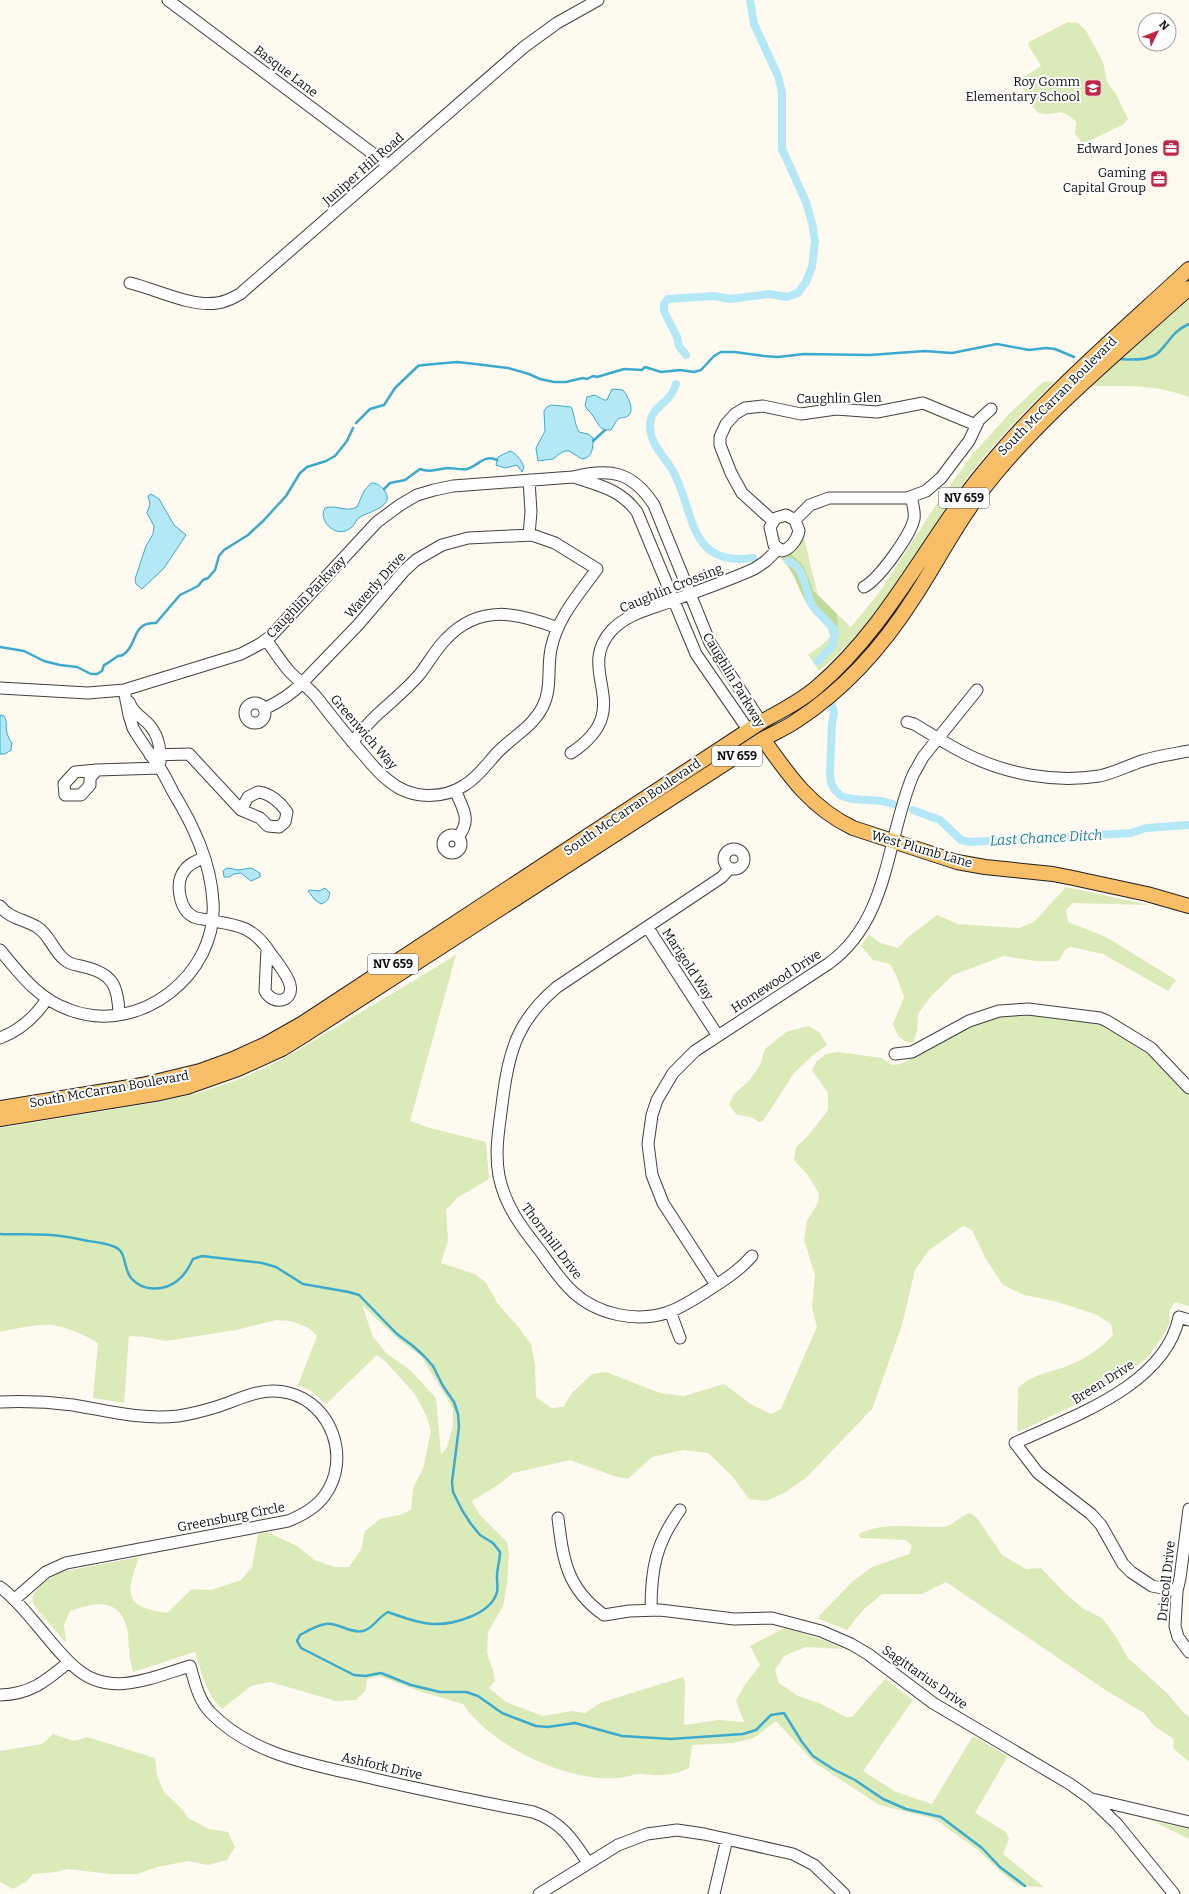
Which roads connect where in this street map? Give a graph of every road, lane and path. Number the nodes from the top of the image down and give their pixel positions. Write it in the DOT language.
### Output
graph roads {
  1 [pos="168,0"];
  2 [pos="598,0"];
  3 [pos="388,165"];
  4 [pos="1189,269"];
  5 [pos="130,283"];
  6 [pos="1189,288"];
  7 [pos="991,409"];
  8 [pos="976,425"];
  9 [pos="573,477"];
  10 [pos="529,480"];
  11 [pos="911,497"];
  12 [pos="795,520"];
  13 [pos="773,521"];
  14 [pos="529,535"];
  15 [pos="778,549"];
  16 [pos="597,569"];
  17 [pos="864,587"];
  18 [pos="689,594"];
  19 [pos="673,600"];
  20 [pos="558,628"];
  21 [pos="266,640"];
  22 [pos="302,683"];
  23 [pos="0,688"];
  24 [pos="124,690"];
  25 [pos="977,690"];
  26 [pos="264,709"];
  27 [pos="761,722"];
  28 [pos="907,722"];
  29 [pos="153,729"];
  30 [pos="749,731"];
  31 [pos="938,738"];
  32 [pos="140,739"];
  33 [pos="763,739"];
  34 [pos="352,742"];
  35 [pos="1189,751"];
  36 [pos="571,753"];
  37 [pos="155,755"];
  38 [pos="160,768"];
  39 [pos="97,770"];
  40 [pos="456,790"];
  41 [pos="241,810"];
  42 [pos="458,837"];
  43 [pos="894,842"];
  44 [pos="204,857"];
  45 [pos="729,869"];
  46 [pos="0,906"];
  47 [pos="1189,906"];
  48 [pos="211,921"];
  49 [pos="648,928"];
  50 [pos="267,948"];
  51 [pos="0,950"];
  52 [pos="47,999"];
  53 [pos="119,1014"];
  54 [pos="718,1036"];
  55 [pos="0,1038"];
  56 [pos="896,1054"];
  57 [pos="1189,1088"];
  58 [pos="0,1108"];
  59 [pos="0,1119"];
  60 [pos="752,1256"];
  61 [pos="716,1285"];
  62 [pos="670,1312"];
  63 [pos="1184,1318"];
  64 [pos="680,1338"];
  65 [pos="0,1402"];
  66 [pos="1189,1509"];
  67 [pos="680,1510"];
  68 [pos="558,1518"];
  69 [pos="1185,1579"];
  70 [pos="0,1587"];
  71 [pos="1177,1591"];
  72 [pos="15,1599"];
  73 [pos="651,1609"];
  74 [pos="1189,1652"];
  75 [pos="69,1662"];
  76 [pos="0,1695"];
  77 [pos="1091,1799"];
  78 [pos="1189,1822"];
  79 [pos="727,1839"];
  80 [pos="588,1863"];
  81 [pos="539,1894"];
  82 [pos="714,1894"];
  83 [pos="844,1894"];
  84 [pos="1174,1894"];
  1 -- 3 [label="street, Basque Lane"];
  2 -- 3 [label="street, Juniper Hill Road"];
  3 -- 5 [label="street, Juniper Hill Road"];
  4 -- 27 [label="main road, South McCarran Boulevard / NV 659"];
  6 -- 33 [label="main road, South McCarran Boulevard / NV 659"];
  7 -- 8 [label="street"];
  8 -- 11 [label="street"];
  8 -- 13 [label="street, Caughlin Glen"];
  9 -- 10 [label="street, Caughlin Parkway"];
  9 -- 18 [label="street, Caughlin Parkway"];
  9 -- 19 [label="street, Caughlin Parkway"];
  10 -- 14 [label="street"];
  10 -- 21 [label="street, Caughlin Parkway"];
  11 -- 12 [label="street"];
  11 -- 17 [label="street"];
  12 -- 13 [label="street"];
  12 -- 15 [label="street"];
  13 -- 15 [label="street"];
  14 -- 16 [label="street, Waverly Drive"];
  14 -- 22 [label="street, Waverly Drive"];
  15 -- 18 [label="street, Caughlin Crossing"];
  16 -- 20 [label="street, Greenwich Way"];
  18 -- 19 [label="street, Caughlin Crossing"];
  18 -- 27 [label="street, Caughlin Parkway"];
  19 -- 30 [label="street, Caughlin Parkway"];
  19 -- 36 [label="street, Caughlin Crossing"];
  20 -- 34 [label="street"];
  20 -- 40 [label="street, Greenwich Way"];
  21 -- 22 [label="street, Greenwich Way"];
  21 -- 24 [label="street, Caughlin Parkway"];
  22 -- 26 [label="street, Waverly Drive"];
  22 -- 34 [label="street, Greenwich Way"];
  23 -- 24 [label="street, Caughlin Parkway"];
  24 -- 29 [label="street"];
  24 -- 32 [label="street"];
  25 -- 31 [label="street, Homewood Drive"];
  27 -- 30 [label="main road, South McCarran Boulevard / NV 659"];
  27 -- 33 [label="main road, Caughlin Parkway"];
  28 -- 31 [label="street"];
  29 -- 32 [label="street"];
  29 -- 37 [label="street"];
  30 -- 33 [label="main road, Caughlin Parkway"];
  30 -- 58 [label="main road, South McCarran Boulevard / NV 659"];
  31 -- 35 [label="street"];
  31 -- 43 [label="street, Homewood Drive"];
  32 -- 37 [label="street"];
  33 -- 43 [label="main road, West Plumb Lane"];
  33 -- 59 [label="main road, South McCarran Boulevard / NV 659"];
  34 -- 40 [label="street, Greenwich Way"];
  37 -- 38 [label="street"];
  37 -- 41 [label="street"];
  38 -- 39 [label="street"];
  38 -- 44 [label="street"];
  40 -- 42 [label="street"];
  43 -- 47 [label="main road, West Plumb Lane"];
  43 -- 54 [label="street, Homewood Drive"];
  44 -- 48 [label="street"];
  44 -- 48 [label="street"];
  45 -- 49 [label="street, Thornhill Drive"];
  46 -- 53 [label="street"];
  48 -- 50 [label="street"];
  48 -- 53 [label="street"];
  49 -- 54 [label="street, Marigold Way"];
  49 -- 62 [label="street, Thornhill Drive"];
  51 -- 52 [label="street"];
  52 -- 53 [label="street"];
  52 -- 55 [label="street"];
  54 -- 61 [label="street, Homewood Drive"];
  56 -- 57 [label="street"];
  60 -- 61 [label="street, Thornhill Drive"];
  61 -- 62 [label="street, Thornhill Drive"];
  62 -- 64 [label="street"];
  63 -- 71 [label="street, Breen Drive"];
  65 -- 72 [label="street, Greensburg Circle"];
  66 -- 69 [label="street, Driscoll Drive"];
  67 -- 73 [label="street"];
  68 -- 73 [label="street, Sagittarius Drive"];
  69 -- 71 [label="street, Driscoll Drive"];
  70 -- 72 [label="street"];
  71 -- 74 [label="street, Driscoll Drive"];
  72 -- 75 [label="street"];
  73 -- 77 [label="street, Sagittarius Drive"];
  75 -- 76 [label="street"];
  75 -- 80 [label="street, Ashfork Drive"];
  77 -- 78 [label="street"];
  77 -- 84 [label="street, Sagittarius Drive"];
  79 -- 80 [label="street"];
  79 -- 82 [label="street"];
  79 -- 83 [label="street"];
  80 -- 81 [label="street"];
}
